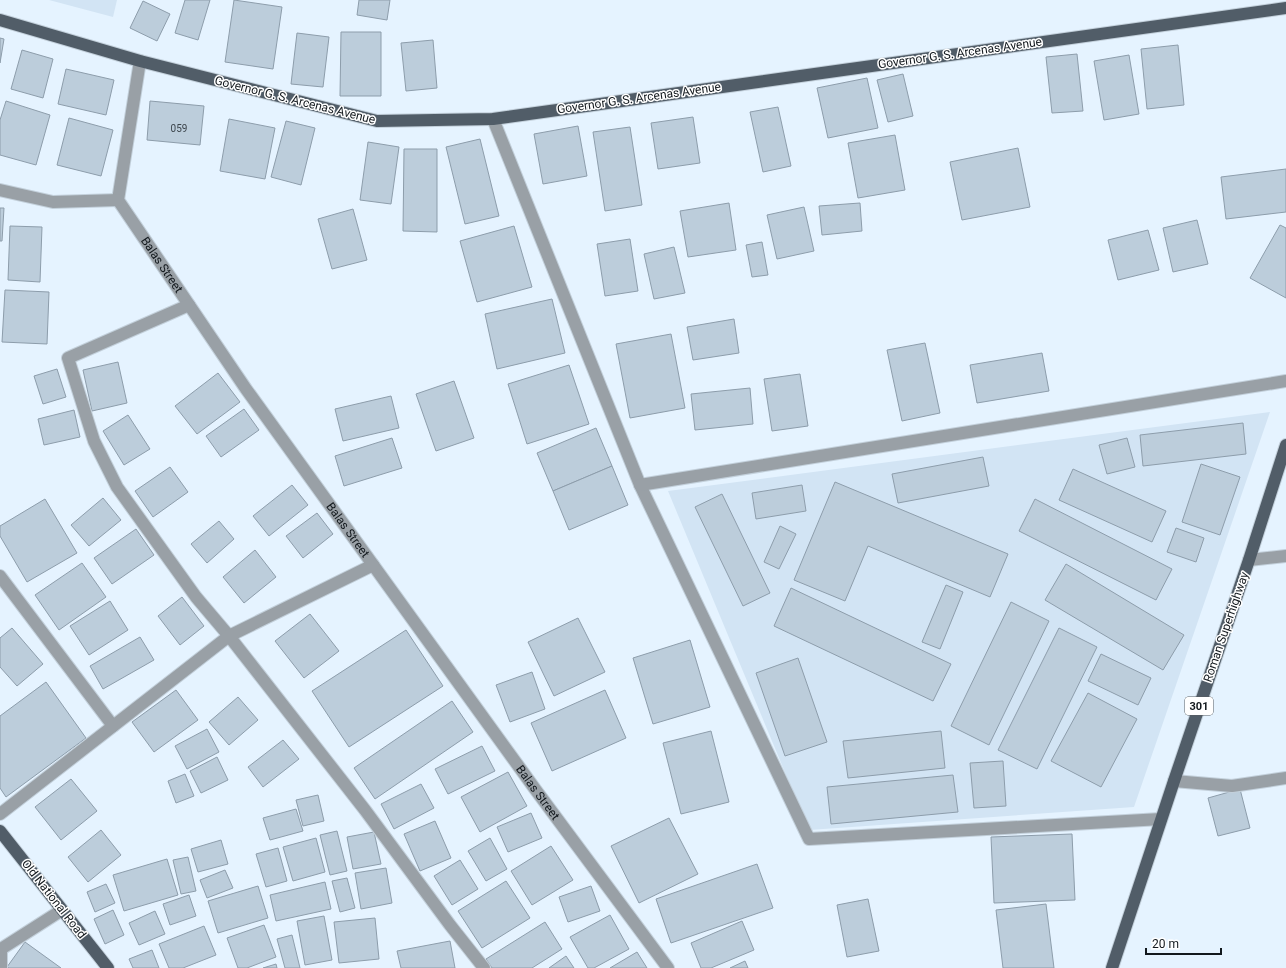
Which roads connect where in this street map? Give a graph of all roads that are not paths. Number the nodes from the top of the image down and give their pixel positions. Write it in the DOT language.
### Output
graph roads {
  1 [pos="1286,8"];
  2 [pos="0,20"];
  3 [pos="140,62"];
  4 [pos="493,119"];
  5 [pos="0,190"];
  6 [pos="118,200"];
  7 [pos="189,305"];
  8 [pos="1286,381"];
  9 [pos="1286,445"];
  10 [pos="640,485"];
  11 [pos="1286,556"];
  12 [pos="1249,560"];
  13 [pos="373,565"];
  14 [pos="0,576"];
  15 [pos="229,636"];
  16 [pos="113,726"];
  17 [pos="1286,778"];
  18 [pos="1174,781"];
  19 [pos="0,814"];
  20 [pos="1161,819"];
  21 [pos="0,831"];
  22 [pos="62,910"];
  23 [pos="0,968"];
  24 [pos="108,968"];
  25 [pos="484,968"];
  26 [pos="668,968"];
  27 [pos="1112,968"];
  1 -- 4 [label="main road, Governor G. S. Arcenas Avenue"];
  2 -- 3 [label="main road, Governor G. S. Arcenas Avenue"];
  3 -- 4 [label="main road, Governor G. S. Arcenas Avenue"];
  3 -- 6 [label="street"];
  4 -- 10 [label="street"];
  5 -- 6 [label="street"];
  6 -- 7 [label="street, Balas Street"];
  7 -- 13 [label="street, Balas Street"];
  7 -- 15 [label="street"];
  8 -- 10 [label="street"];
  9 -- 12 [label="main road, Roman Superhighway / 301"];
  10 -- 20 [label="street"];
  11 -- 12 [label="street"];
  12 -- 18 [label="main road, Roman Superhighway / 301"];
  13 -- 15 [label="street"];
  13 -- 26 [label="street, Balas Street"];
  14 -- 16 [label="street"];
  15 -- 16 [label="street"];
  15 -- 25 [label="street"];
  16 -- 19 [label="street"];
  17 -- 18 [label="street"];
  18 -- 20 [label="main road, Roman Superhighway / 301"];
  20 -- 27 [label="main road, Roman Superhighway / 301"];
  21 -- 22 [label="main road, Old National Road"];
  22 -- 23 [label="street"];
  22 -- 24 [label="main road, Old National Road"];
}
